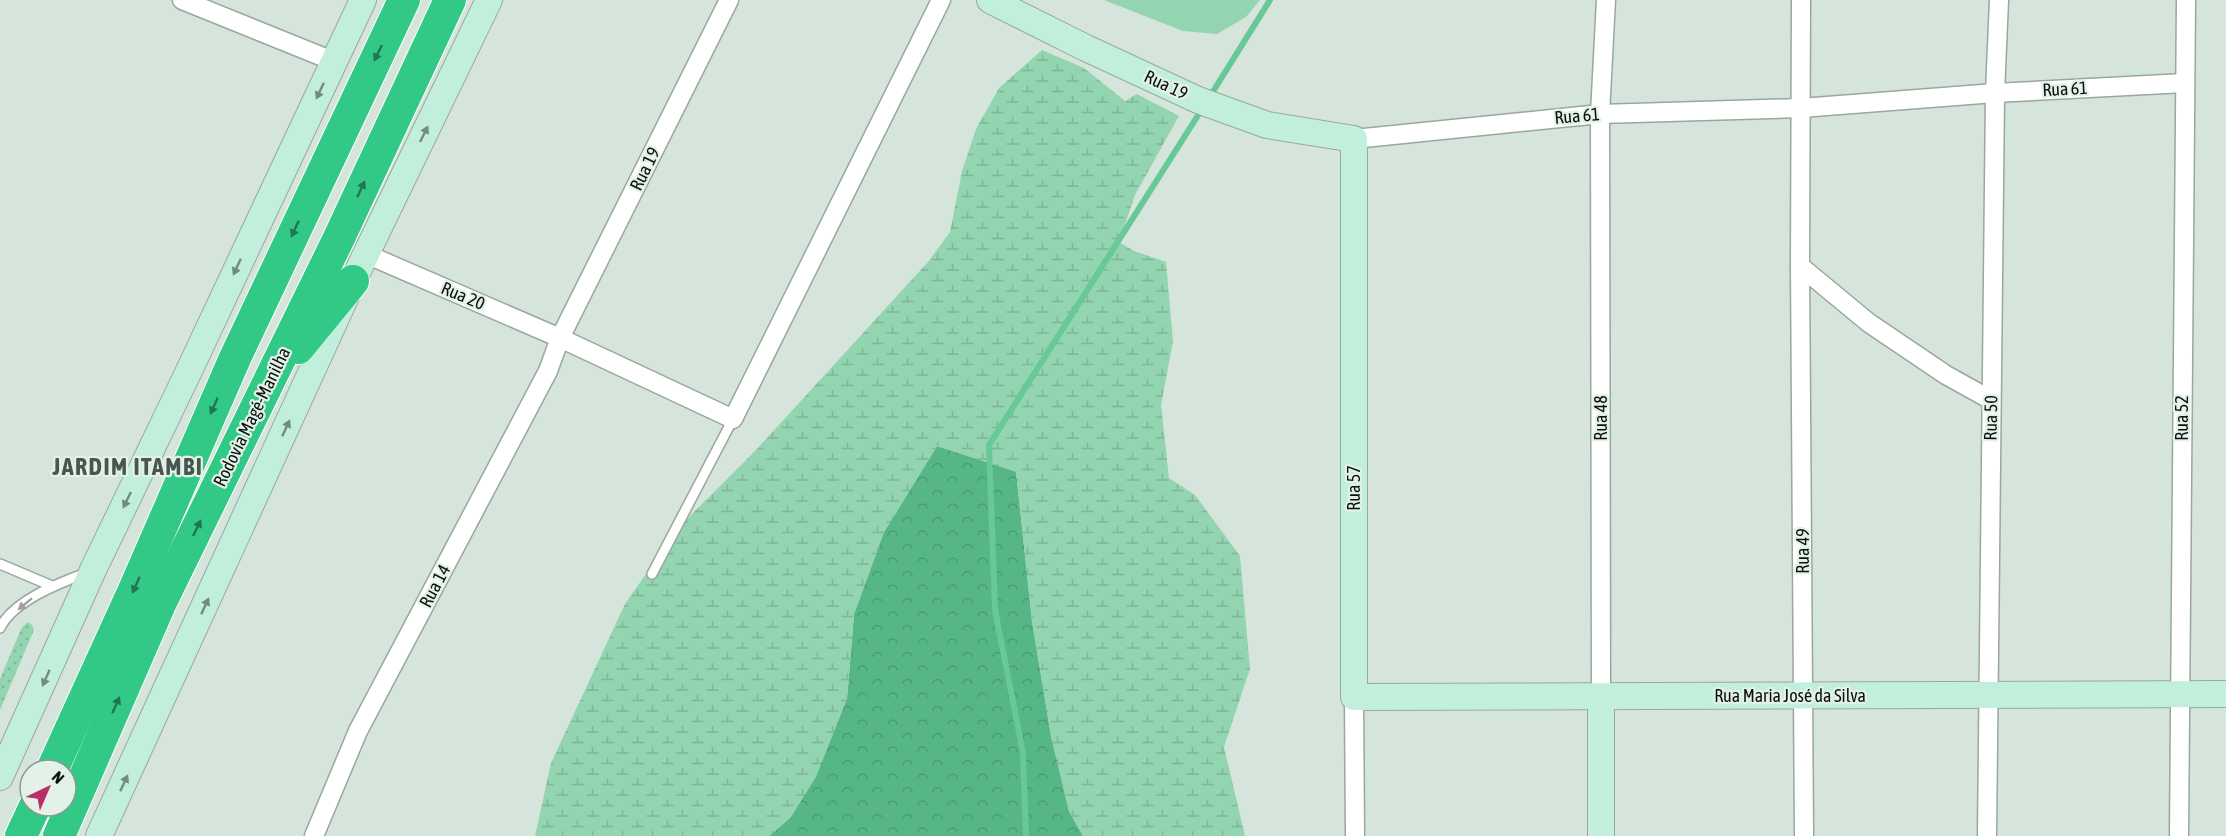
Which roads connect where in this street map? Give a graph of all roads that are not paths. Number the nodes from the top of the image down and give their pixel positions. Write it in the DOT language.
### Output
graph roads {
  1 [pos="182,0"];
  2 [pos="363,0"];
  3 [pos="404,0"];
  4 [pos="450,0"];
  5 [pos="489,0"];
  6 [pos="729,0"];
  7 [pos="941,0"];
  8 [pos="990,0"];
  9 [pos="1606,0"];
  10 [pos="1800,0"];
  11 [pos="1999,0"];
  12 [pos="2186,0"];
  13 [pos="333,62"];
  14 [pos="2185,83"];
  15 [pos="1995,93"];
  16 [pos="1801,108"];
  17 [pos="1600,114"];
  18 [pos="1354,139"];
  19 [pos="1800,266"];
  20 [pos="359,268"];
  21 [pos="560,338"];
  22 [pos="263,393"];
  23 [pos="1991,400"];
  24 [pos="733,419"];
  25 [pos="0,564"];
  26 [pos="93,570"];
  27 [pos="652,574"];
  28 [pos="52,586"];
  29 [pos="0,628"];
  30 [pos="2226,694"];
  31 [pos="2180,695"];
  32 [pos="1804,696"];
  33 [pos="1988,696"];
  34 [pos="1354,697"];
  35 [pos="1601,697"];
  36 [pos="57,758"];
  37 [pos="0,777"];
  38 [pos="29,818"];
  39 [pos="21,836"];
  40 [pos="59,836"];
  41 [pos="99,836"];
  42 [pos="314,836"];
  43 [pos="1355,836"];
  44 [pos="1600,836"];
  45 [pos="1804,836"];
  46 [pos="1987,836"];
  47 [pos="2179,836"];
  1 -- 13 [label="street"];
  2 -- 13 [label="street"];
  3 -- 36 [label="highway, Rodovia Magé-Manilha, one-way"];
  22 -- 4 [label="highway, Rodovia Magé-Manilha, one-way"];
  20 -- 5 [label="street, one-way"];
  6 -- 21 [label="street, Rua 19"];
  7 -- 24 [label="street"];
  8 -- 18 [label="street, Rua 19"];
  9 -- 17 [label="street, Rua 48"];
  10 -- 16 [label="street"];
  11 -- 15 [label="street, Rua 50"];
  12 -- 14 [label="street, Rua 52"];
  13 -- 26 [label="street, one-way"];
  14 -- 15 [label="street, Rua 61"];
  14 -- 31 [label="street, Rua 52"];
  15 -- 16 [label="street, Rua 61"];
  15 -- 23 [label="street, Rua 50"];
  16 -- 17 [label="street, Rua 61"];
  16 -- 19 [label="street"];
  17 -- 18 [label="street, Rua 61"];
  17 -- 35 [label="street, Rua 48"];
  18 -- 34 [label="street, Rua 57"];
  19 -- 23 [label="street"];
  19 -- 32 [label="street, Rua 49"];
  20 -- 21 [label="street, Rua 20"];
  20 -- 22 [label="highway"];
  41 -- 20 [label="street, one-way"];
  21 -- 24 [label="street, Rua 20"];
  21 -- 42 [label="street, Rua 14"];
  40 -- 22 [label="highway, Rodovia Magé-Manilha, one-way"];
  23 -- 33 [label="street, Rua 50"];
  24 -- 27 [label="lane"];
  25 -- 28 [label="lane"];
  26 -- 28 [label="lane"];
  26 -- 37 [label="street, one-way"];
  28 -- 29 [label="lane, one-way"];
  30 -- 31 [label="street, Rua Maria José da Silva"];
  31 -- 33 [label="street, Rua Maria José da Silva"];
  31 -- 47 [label="street, Rua 52"];
  32 -- 33 [label="street, Rua Maria José da Silva"];
  32 -- 35 [label="street, Rua Maria José da Silva"];
  32 -- 45 [label="street, Rua 49"];
  33 -- 46 [label="street, Rua 50"];
  34 -- 35 [label="street, Rua Maria José da Silva"];
  34 -- 43 [label="street, Rua 57"];
  35 -- 44 [label="street, Rua 48"];
  38 -- 39 [label="highway"];
}
